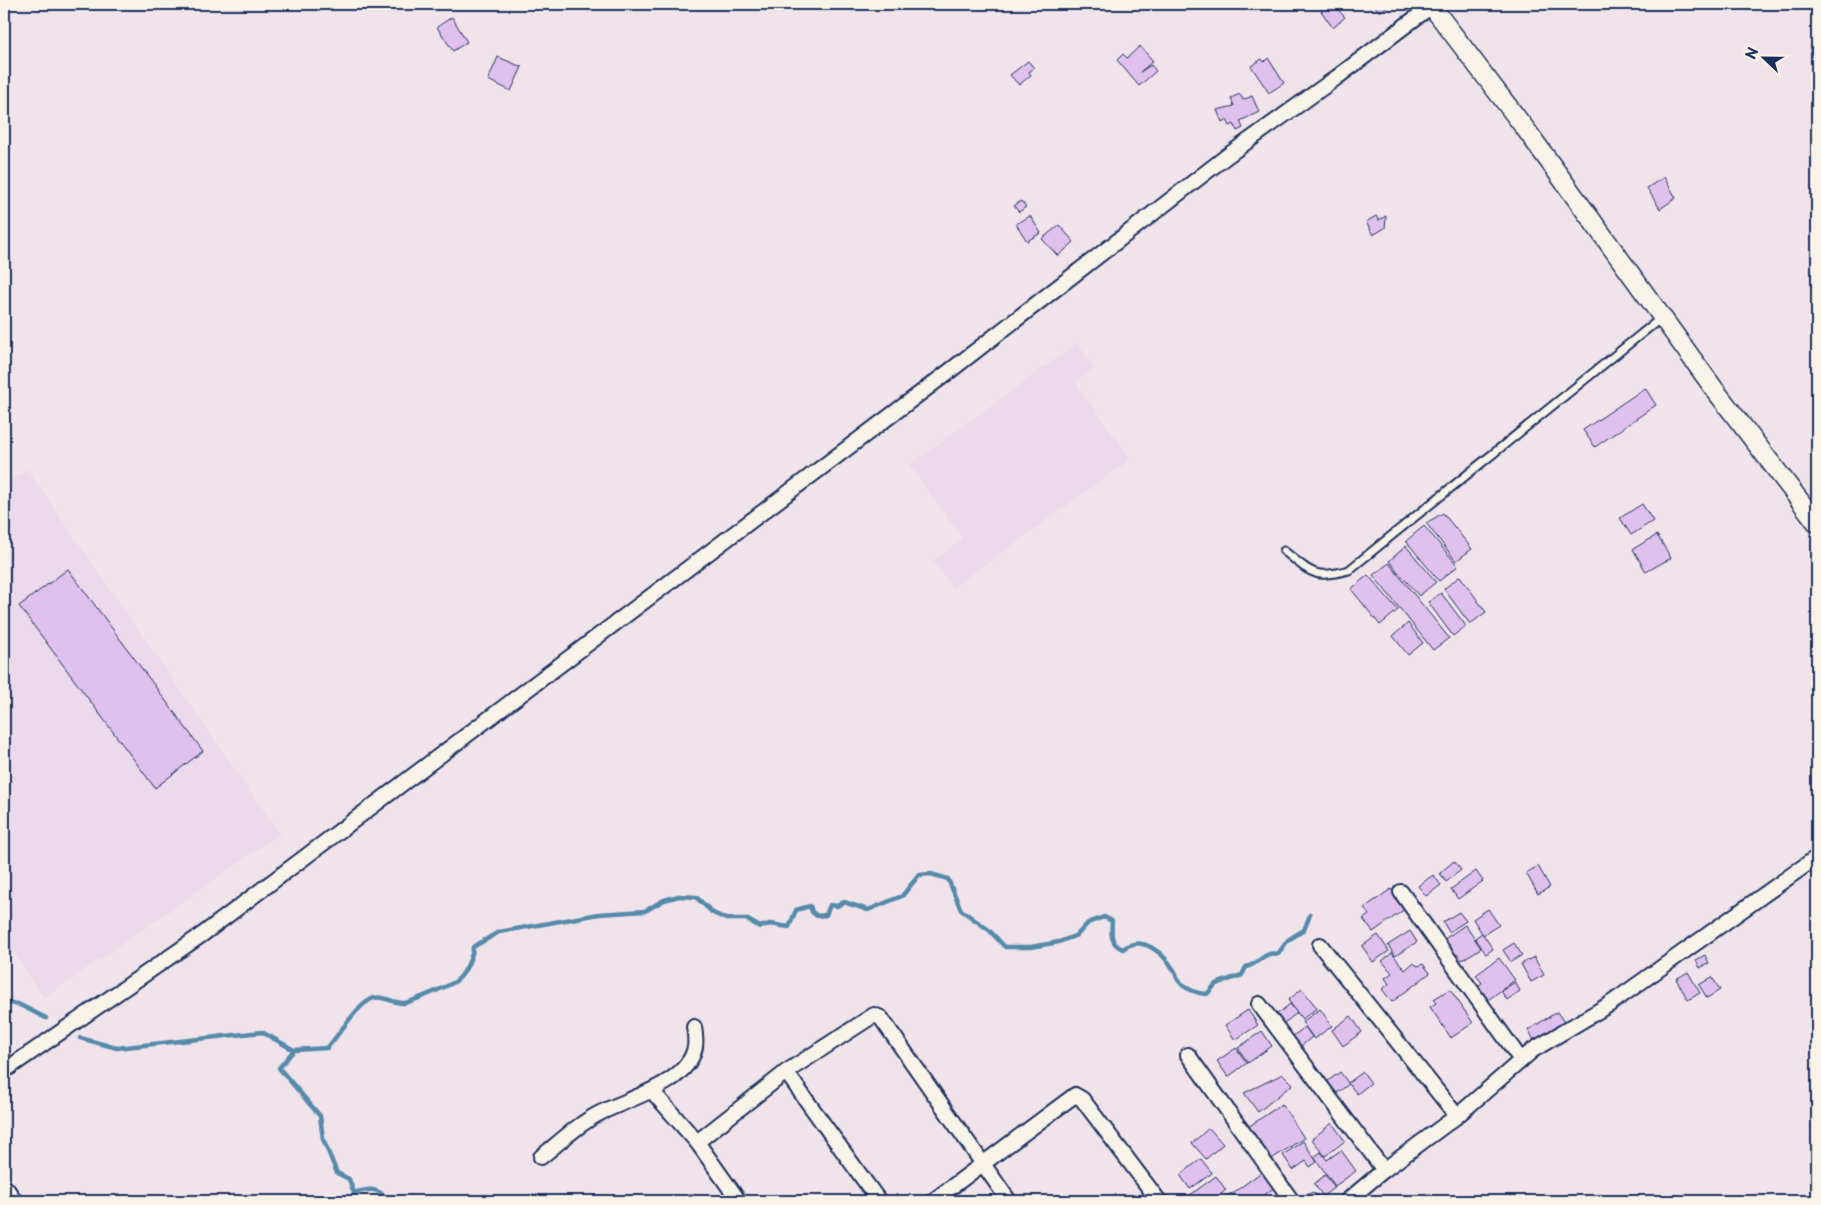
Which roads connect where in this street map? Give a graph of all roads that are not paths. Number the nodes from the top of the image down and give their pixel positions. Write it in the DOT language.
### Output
graph roads {
  1 [pos="1432,4"];
  2 [pos="1661,318"];
  3 [pos="1817,523"];
  4 [pos="1284,551"];
  5 [pos="1817,857"];
  6 [pos="1401,892"];
  7 [pos="1320,945"];
  8 [pos="1259,1004"];
  9 [pos="694,1027"];
  10 [pos="1188,1055"];
  11 [pos="1520,1060"];
  12 [pos="4,1071"];
  13 [pos="786,1072"];
  14 [pos="652,1091"];
  15 [pos="1457,1116"];
  16 [pos="697,1142"];
  17 [pos="541,1157"];
  18 [pos="983,1164"];
  19 [pos="1384,1170"];
  20 [pos="4,1192"];
  21 [pos="10,1201"];
  22 [pos="739,1201"];
  23 [pos="879,1201"];
  24 [pos="933,1201"];
  25 [pos="1009,1201"];
  26 [pos="1160,1201"];
  27 [pos="1292,1201"];
  28 [pos="1347,1201"];
  1 -- 2 [label="street"];
  1 -- 12 [label="street"];
  2 -- 3 [label="street"];
  2 -- 4 [label="lane"];
  5 -- 11 [label="street"];
  6 -- 11 [label="street"];
  7 -- 15 [label="street"];
  8 -- 19 [label="street"];
  9 -- 14 [label="street"];
  10 -- 27 [label="street"];
  11 -- 15 [label="street"];
  13 -- 16 [label="street"];
  13 -- 18 [label="street"];
  13 -- 23 [label="street"];
  14 -- 16 [label="street"];
  14 -- 17 [label="street"];
  15 -- 19 [label="street"];
  16 -- 22 [label="street"];
  18 -- 24 [label="street"];
  18 -- 25 [label="street"];
  18 -- 26 [label="street"];
  19 -- 28 [label="street"];
  20 -- 21 [label="highway"];
}
